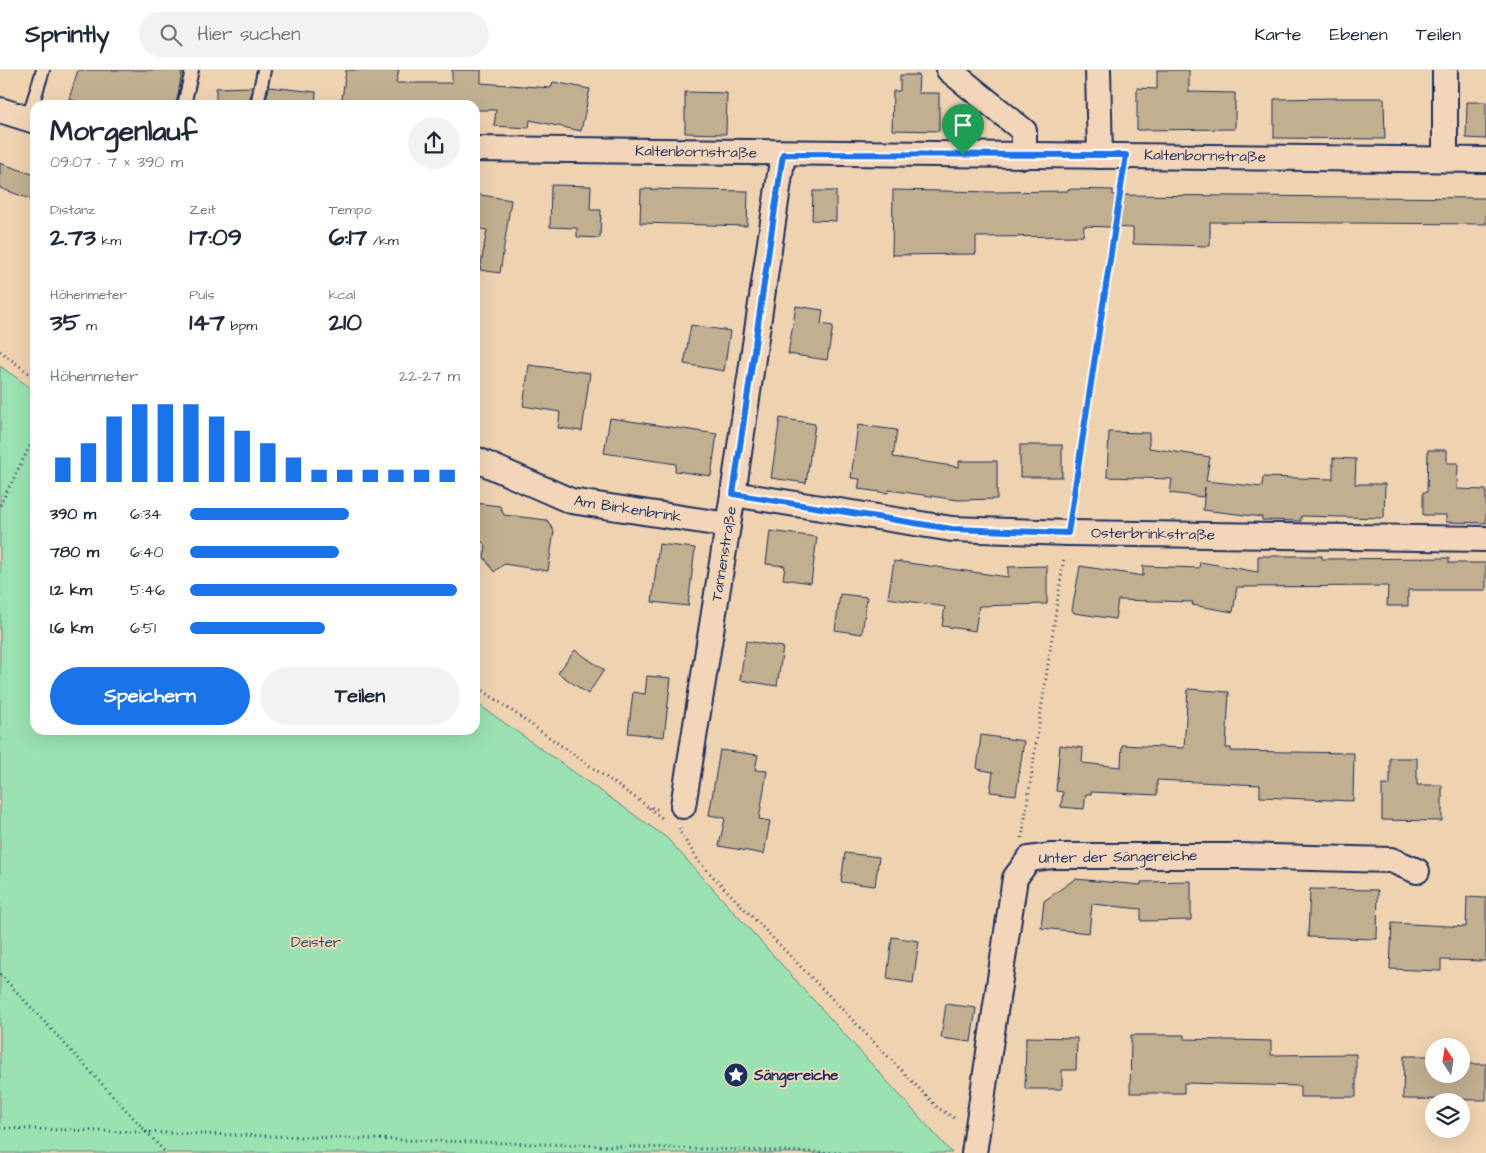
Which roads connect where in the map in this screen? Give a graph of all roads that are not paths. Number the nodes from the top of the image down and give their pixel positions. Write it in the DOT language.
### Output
graph roads {
  1 [pos="43,70"];
  2 [pos="192,70"];
  3 [pos="264,70"];
  4 [pos="950,70"];
  5 [pos="1098,70"];
  6 [pos="1445,70"];
  7 [pos="36,100"];
  8 [pos="185,100"];
  9 [pos="258,100"];
  10 [pos="0,110"];
  11 [pos="30,120"];
  12 [pos="480,149"];
  13 [pos="783,154"];
  14 [pos="1024,156"];
  15 [pos="1100,156"];
  16 [pos="1445,159"];
  17 [pos="1486,160"];
  18 [pos="480,461"];
  19 [pos="733,494"];
  20 [pos="728,525"];
  21 [pos="1486,539"];
  22 [pos="683,806"];
  23 [pos="1417,871"];
  24 [pos="975,1142"];
  1 -- 7 [label="lane"];
  2 -- 8 [label="lane"];
  3 -- 9 [label="lane"];
  4 -- 14 [label="street"];
  5 -- 15 [label="street"];
  6 -- 16 [label="street"];
  10 -- 11 [label="street"];
  12 -- 13 [label="street, Kaltenbornstraße"];
  13 -- 14 [label="street, Kaltenbornstraße"];
  13 -- 19 [label="street, Tannenstraße"];
  14 -- 15 [label="street, Kaltenbornstraße"];
  15 -- 16 [label="street, Kaltenbornstraße"];
  16 -- 17 [label="street, Kaltenbornstraße"];
  18 -- 20 [label="street, Am Birkenbrink"];
  19 -- 20 [label="street, Tannenstraße"];
  19 -- 21 [label="street, Osterbrinkstraße"];
  20 -- 22 [label="street, Tannenstraße"];
  23 -- 24 [label="street, Unter der Sängereiche"];
}
